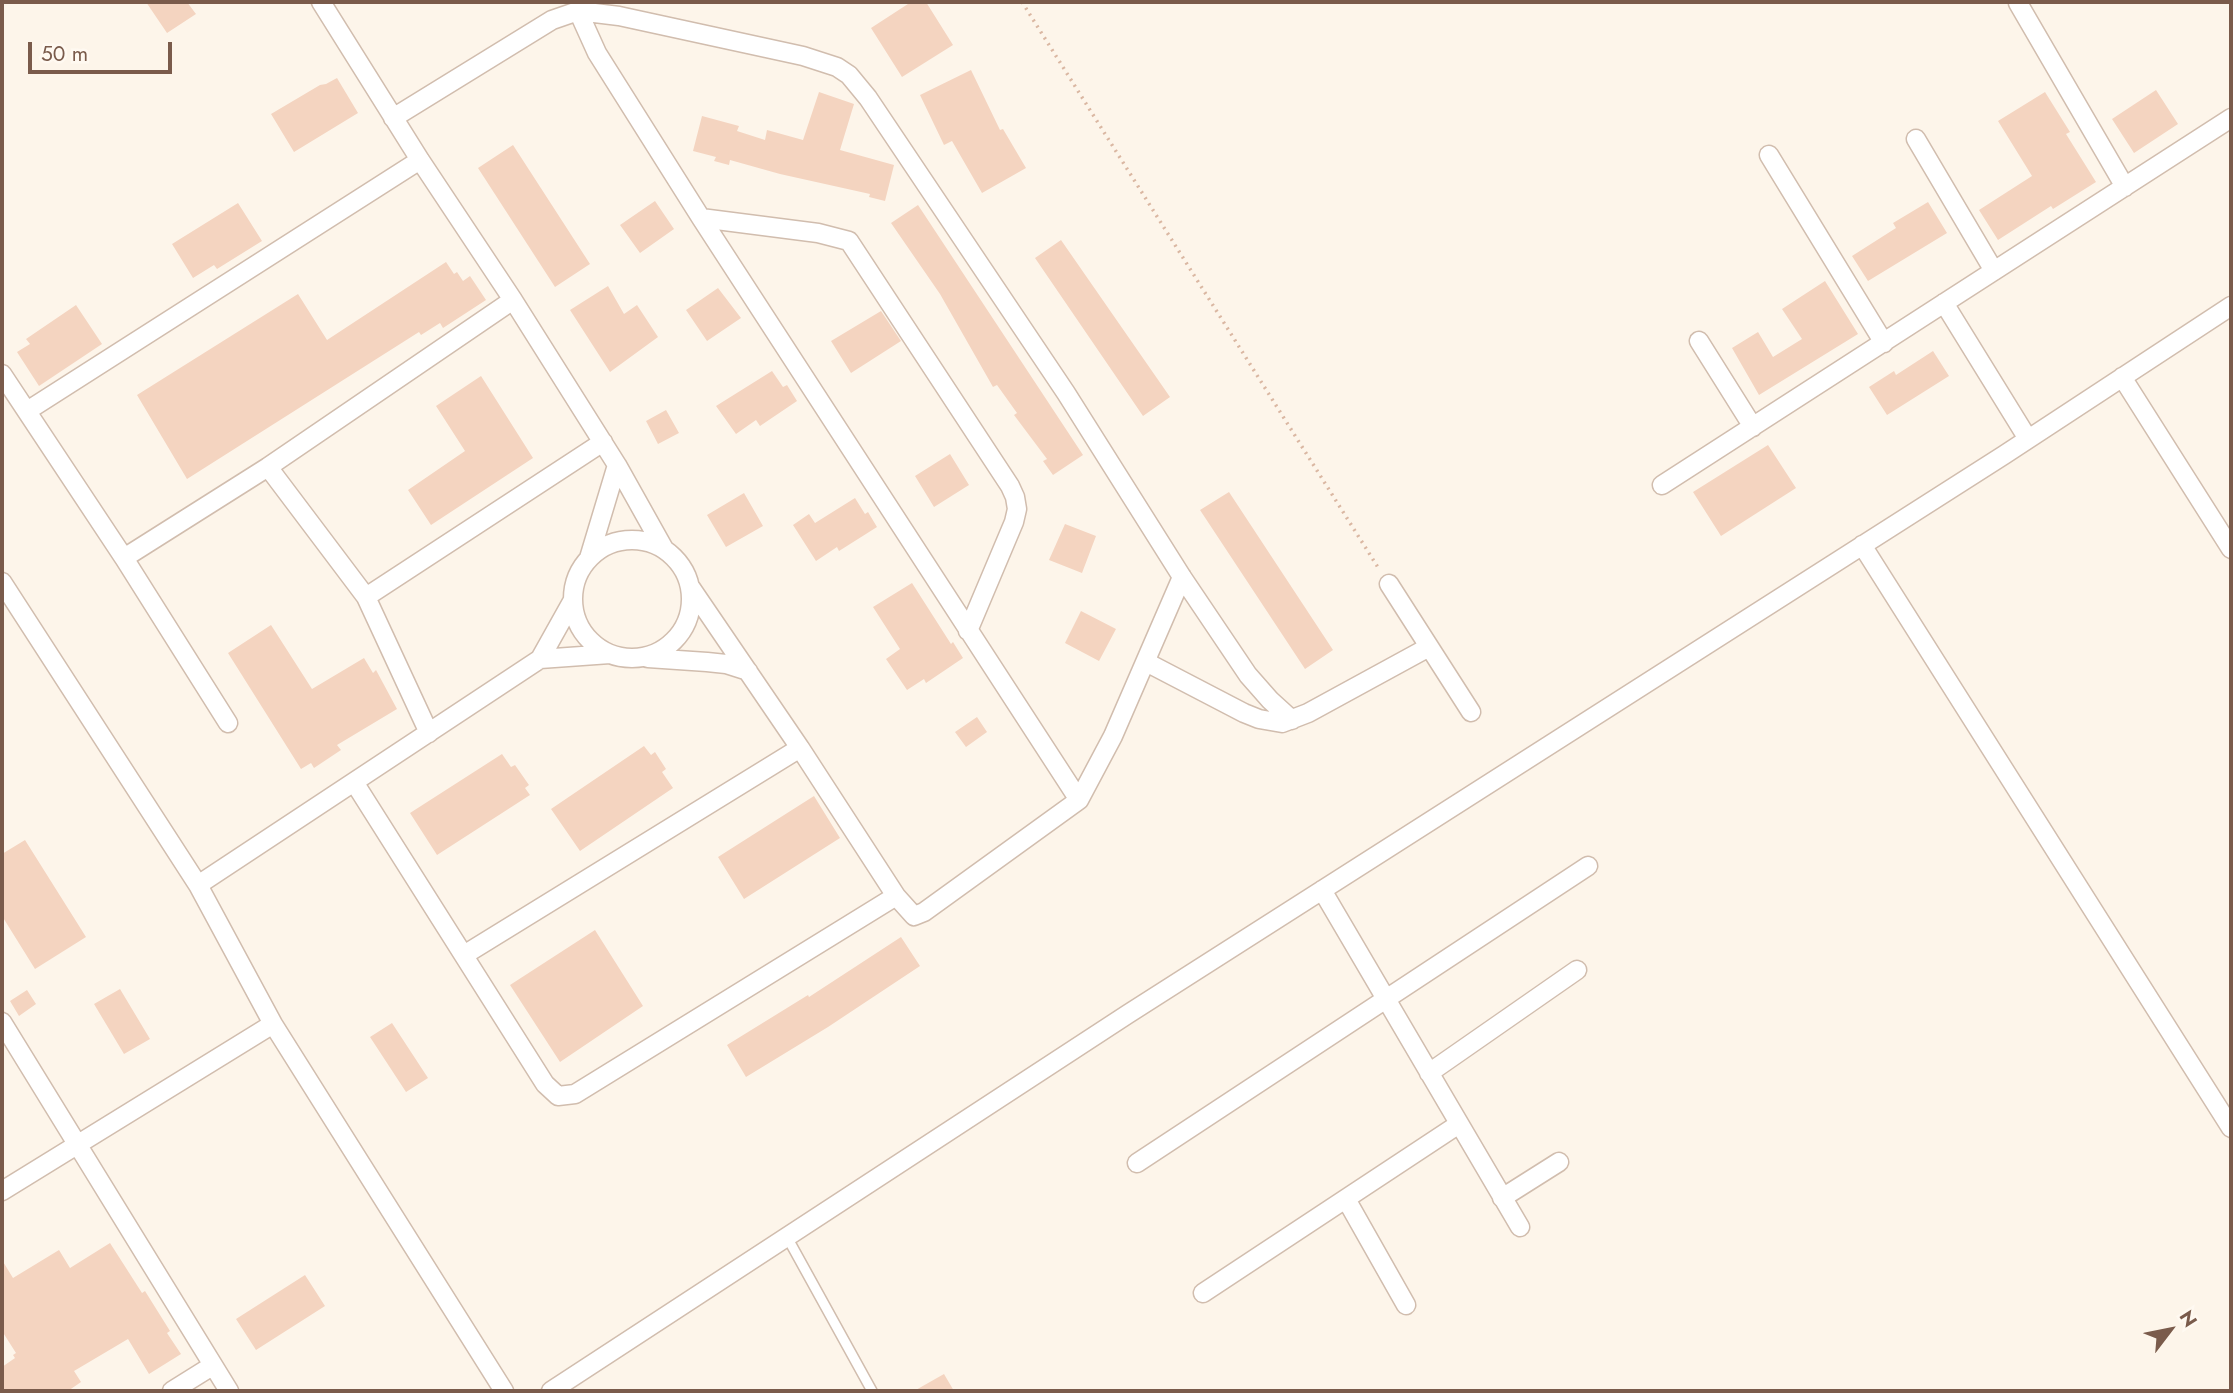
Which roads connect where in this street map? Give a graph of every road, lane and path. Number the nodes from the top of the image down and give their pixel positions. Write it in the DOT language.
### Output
graph roads {
  1 [pos="321,2"];
  2 [pos="1022,2"];
  3 [pos="2018,3"];
  4 [pos="578,11"];
  5 [pos="393,118"];
  6 [pos="2231,118"];
  7 [pos="1916,139"];
  8 [pos="1769,155"];
  9 [pos="420,160"];
  10 [pos="2124,187"];
  11 [pos="701,218"];
  12 [pos="1994,271"];
  13 [pos="513,300"];
  14 [pos="1944,303"];
  15 [pos="2231,306"];
  16 [pos="1699,341"];
  17 [pos="1884,343"];
  18 [pos="2,374"];
  19 [pos="2122,377"];
  20 [pos="27,411"];
  21 [pos="1753,427"];
  22 [pos="2028,439"];
  23 [pos="603,442"];
  24 [pos="617,465"];
  25 [pos="268,467"];
  26 [pos="1662,485"];
  27 [pos="1862,545"];
  28 [pos="664,549"];
  29 [pos="2231,549"];
  30 [pos="124,558"];
  31 [pos="589,558"];
  32 [pos="1182,577"];
  33 [pos="2,582"];
  34 [pos="1389,584"];
  35 [pos="691,588"];
  36 [pos="366,597"];
  37 [pos="573,600"];
  38 [pos="968,631"];
  39 [pos="1429,647"];
  40 [pos="611,654"];
  41 [pos="642,658"];
  42 [pos="540,659"];
  43 [pos="1146,662"];
  44 [pos="748,671"];
  45 [pos="1471,712"];
  46 [pos="1292,720"];
  47 [pos="228,723"];
  48 [pos="429,733"];
  49 [pos="800,748"];
  50 [pos="354,782"];
  51 [pos="1079,800"];
  52 [pos="1588,866"];
  53 [pos="198,885"];
  54 [pos="1322,890"];
  55 [pos="895,896"];
  56 [pos="464,955"];
  57 [pos="1577,970"];
  58 [pos="1385,998"];
  59 [pos="2,1022"];
  60 [pos="273,1024"];
  61 [pos="1429,1073"];
  62 [pos="1459,1124"];
  63 [pos="2231,1128"];
  64 [pos="77,1146"];
  65 [pos="1559,1162"];
  66 [pos="1137,1163"];
  67 [pos="2,1191"];
  68 [pos="1502,1198"];
  69 [pos="1346,1199"];
  70 [pos="1520,1227"];
  71 [pos="787,1237"];
  72 [pos="1203,1293"];
  73 [pos="1406,1305"];
  74 [pos="212,1366"];
  75 [pos="172,1391"];
  76 [pos="229,1391"];
  77 [pos="504,1391"];
  78 [pos="551,1391"];
  79 [pos="872,1391"];
  1 -- 5 [label="street"];
  2 -- 34 [label="path"];
  3 -- 10 [label="street"];
  4 -- 5 [label="street"];
  4 -- 11 [label="street"];
  4 -- 32 [label="street"];
  5 -- 9 [label="street"];
  6 -- 10 [label="street"];
  7 -- 12 [label="street"];
  8 -- 17 [label="street"];
  9 -- 13 [label="street"];
  9 -- 20 [label="street"];
  10 -- 12 [label="street"];
  11 -- 38 [label="street"];
  11 -- 38 [label="street"];
  12 -- 14 [label="street"];
  13 -- 23 [label="street"];
  13 -- 25 [label="street"];
  14 -- 17 [label="street"];
  14 -- 22 [label="street"];
  15 -- 19 [label="street"];
  16 -- 21 [label="street"];
  17 -- 21 [label="street"];
  18 -- 20 [label="street"];
  19 -- 22 [label="street"];
  19 -- 29 [label="street"];
  20 -- 30 [label="street"];
  21 -- 26 [label="street"];
  22 -- 27 [label="street"];
  23 -- 24 [label="street"];
  23 -- 36 [label="street"];
  24 -- 28 [label="street"];
  24 -- 31 [label="street"];
  25 -- 30 [label="street"];
  25 -- 36 [label="street"];
  27 -- 54 [label="street"];
  27 -- 63 [label="street"];
  28 -- 31 [label="street"];
  28 -- 35 [label="street"];
  30 -- 47 [label="street"];
  31 -- 37 [label="street"];
  32 -- 43 [label="street"];
  32 -- 46 [label="street"];
  33 -- 53 [label="street"];
  34 -- 39 [label="street"];
  35 -- 41 [label="street"];
  35 -- 44 [label="street"];
  36 -- 48 [label="street"];
  37 -- 40 [label="street"];
  37 -- 42 [label="street"];
  38 -- 51 [label="street"];
  39 -- 45 [label="street"];
  39 -- 46 [label="street"];
  40 -- 41 [label="street"];
  40 -- 42 [label="street"];
  41 -- 44 [label="street"];
  42 -- 48 [label="street"];
  43 -- 46 [label="street"];
  43 -- 51 [label="street"];
  44 -- 49 [label="street"];
  48 -- 50 [label="street"];
  49 -- 55 [label="street"];
  49 -- 56 [label="street"];
  50 -- 53 [label="street"];
  50 -- 56 [label="street"];
  51 -- 55 [label="street"];
  52 -- 58 [label="street"];
  53 -- 60 [label="street"];
  54 -- 58 [label="street"];
  54 -- 71 [label="street"];
  55 -- 56 [label="street"];
  57 -- 61 [label="street"];
  58 -- 61 [label="street"];
  58 -- 66 [label="street"];
  59 -- 64 [label="street"];
  60 -- 64 [label="street"];
  60 -- 77 [label="street"];
  61 -- 62 [label="street"];
  62 -- 68 [label="street"];
  62 -- 69 [label="street"];
  64 -- 67 [label="street"];
  64 -- 74 [label="street"];
  65 -- 68 [label="street"];
  68 -- 70 [label="street"];
  69 -- 72 [label="street"];
  69 -- 73 [label="street"];
  71 -- 78 [label="street"];
  71 -- 79 [label="lane"];
  74 -- 75 [label="street"];
  74 -- 76 [label="street"];
}
